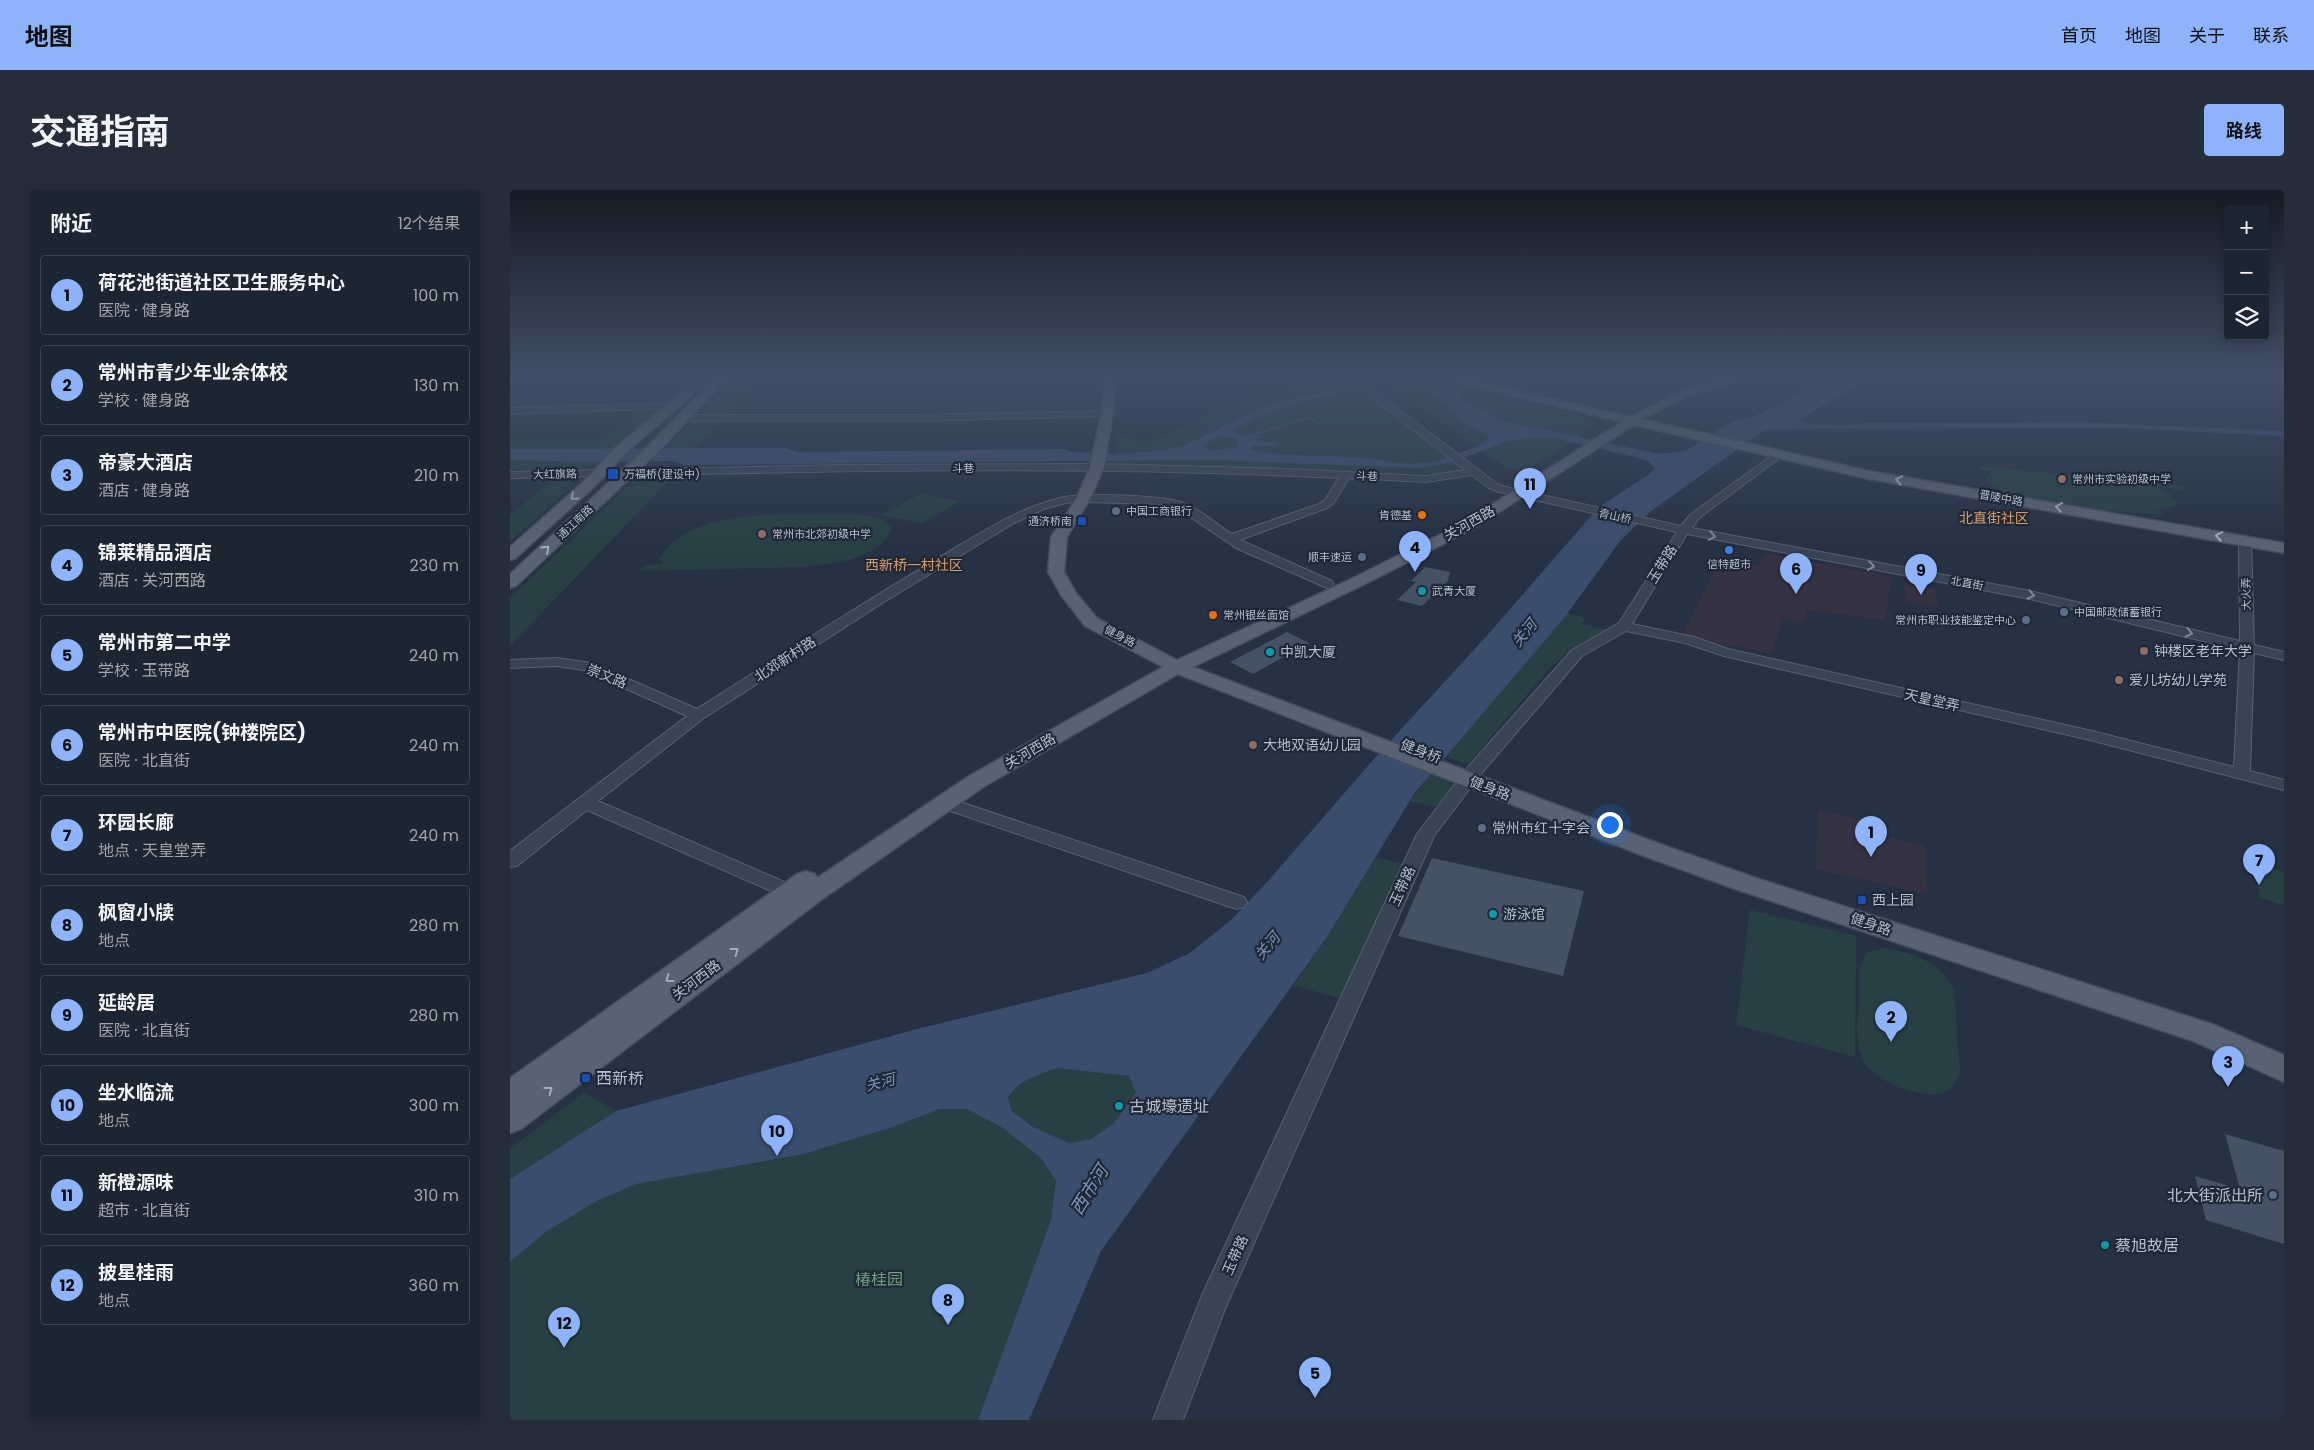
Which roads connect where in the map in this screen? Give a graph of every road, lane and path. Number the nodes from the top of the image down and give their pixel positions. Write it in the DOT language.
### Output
graph roads {
  1 [pos="643,431"];
  2 [pos="669,431"];
  3 [pos="1106,431"];
  4 [pos="1111,431"];
  5 [pos="1429,431"];
  6 [pos="1606,431"];
  7 [pos="1612,431"];
  8 [pos="1685,431"];
  9 [pos="1586,445"];
  10 [pos="1106,446"];
  11 [pos="1778,454"];
  12 [pos="1465,460"];
  13 [pos="634,467"];
  14 [pos="1101,467"];
  15 [pos="604,468"];
  16 [pos="510,475"];
  17 [pos="1346,475"];
  18 [pos="1510,491"];
  19 [pos="1087,499"];
  20 [pos="1647,523"];
  21 [pos="1684,530"];
  22 [pos="1230,539"];
  23 [pos="2245,541"];
  24 [pos="2284,548"];
  25 [pos="510,555"];
  26 [pos="510,582"];
  27 [pos="1327,584"];
  28 [pos="1624,626"];
  29 [pos="2247,647"];
  30 [pos="2284,656"];
  31 [pos="1177,661"];
  32 [pos="510,664"];
  33 [pos="698,715"];
  34 [pos="1370,737"];
  35 [pos="2242,772"];
  36 [pos="1467,774"];
  37 [pos="2284,785"];
  38 [pos="584,802"];
  39 [pos="945,803"];
  40 [pos="510,860"];
  41 [pos="788,892"];
  42 [pos="1237,902"];
  43 [pos="2284,1054"];
  44 [pos="2284,1070"];
  45 [pos="510,1096"];
  46 [pos="510,1119"];
  47 [pos="1168,1420"];
  1 -- 15 [label="main road, 通江南路"];
  2 -- 13 [label="main road, 通江南路"];
  3 -- 10 [label="main road"];
  4 -- 10 [label="main road"];
  5 -- 12 [label="street"];
  6 -- 9 [label="main road"];
  7 -- 9 [label="main road"];
  8 -- 11 [label="main road, 晋陵中路"];
  9 -- 18 [label="main road, 关河西路"];
  10 -- 14 [label="main road, 健身路"];
  11 -- 21 [label="street, 玉带路"];
  23 -- 11 [label="main road, 晋陵中路, one-way"];
  12 -- 17 [label="street, 斗巷"];
  12 -- 18 [label="street"];
  13 -- 14 [label="street, 斗巷"];
  13 -- 15 [label="street, 斗巷"];
  26 -- 13 [label="main road, 通江南路, one-way"];
  14 -- 17 [label="street, 斗巷"];
  14 -- 19 [label="main road, 健身路"];
  15 -- 16 [label="street, 大红旗路"];
  15 -- 25 [label="main road, 通江南路, one-way"];
  17 -- 22 [label="street"];
  18 -- 20 [label="street, 青山桥"];
  18 -- 27 [label="main road, 关河西路"];
  18 -- 31 [label="main road, 关河西路"];
  19 -- 22 [label="street, 北郊新村路"];
  19 -- 31 [label="main road, 健身路"];
  19 -- 33 [label="street, 北郊新村路"];
  20 -- 21 [label="street, 北直街"];
  21 -- 28 [label="street, 玉带路"];
  21 -- 29 [label="street, 北直街, one-way"];
  22 -- 27 [label="street, 北郊新村路"];
  23 -- 24 [label="main road, 晋陵中路"];
  23 -- 29 [label="street, 大火弄"];
  27 -- 31 [label="main road, 关河西路"];
  28 -- 35 [label="street, 天皇堂弄"];
  28 -- 36 [label="street, 玉带路"];
  29 -- 30 [label="street, 北直街"];
  29 -- 35 [label="street"];
  31 -- 34 [label="main road, 健身路"];
  31 -- 39 [label="main road, 关河西路"];
  31 -- 41 [label="main road, 关河西路"];
  32 -- 33 [label="street, 崇文路"];
  33 -- 38 [label="street, 北郊新村路"];
  34 -- 36 [label="main road, 健身桥"];
  35 -- 37 [label="street, 天皇堂弄"];
  36 -- 43 [label="main road, 健身路"];
  36 -- 44 [label="main road, 健身路"];
  36 -- 47 [label="street, 玉带路"];
  38 -- 40 [label="street, 北郊新村路"];
  38 -- 41 [label="street"];
  39 -- 42 [label="street"];
  46 -- 39 [label="main road, 关河西路, one-way"];
  41 -- 45 [label="main road, 关河西路, one-way"];
}
